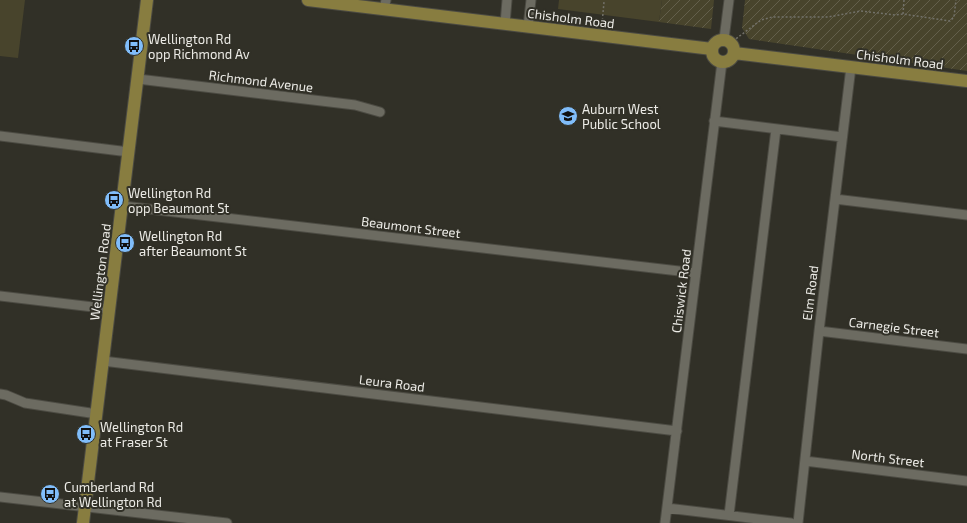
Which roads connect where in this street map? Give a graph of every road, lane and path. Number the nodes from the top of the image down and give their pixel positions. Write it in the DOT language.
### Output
graph roads {
  1 [pos="147,0"];
  2 [pos="308,0"];
  3 [pos="507,0"];
  4 [pos="531,0"];
  5 [pos="729,0"];
  6 [pos="904,0"];
  7 [pos="956,0"];
  8 [pos="604,2"];
  9 [pos="385,5"];
  10 [pos="903,14"];
  11 [pos="505,24"];
  12 [pos="602,24"];
  13 [pos="528,26"];
  14 [pos="730,45"];
  15 [pos="712,49"];
  16 [pos="722,62"];
  17 [pos="851,67"];
  18 [pos="138,79"];
  19 [pos="967,81"];
  20 [pos="380,112"];
  21 [pos="714,121"];
  22 [pos="776,128"];
  23 [pos="0,136"];
  24 [pos="842,137"];
  25 [pos="129,152"];
  26 [pos="835,199"];
  27 [pos="123,206"];
  28 [pos="967,215"];
  29 [pos="696,273"];
  30 [pos="0,296"];
  31 [pos="110,309"];
  32 [pos="819,331"];
  33 [pos="967,349"];
  34 [pos="103,361"];
  35 [pos="0,394"];
  36 [pos="97,414"];
  37 [pos="677,431"];
  38 [pos="805,461"];
  39 [pos="967,481"];
  40 [pos="0,497"];
  41 [pos="85,506"];
  42 [pos="667,508"];
  43 [pos="729,515"];
  44 [pos="84,523"];
  45 [pos="227,523"];
  46 [pos="665,523"];
  47 [pos="791,523"];
  48 [pos="798,523"];
  1 -- 18 [label="main road, Wellington Road"];
  2 -- 9 [label="main road, Chisholm Road"];
  3 -- 11 [label="street"];
  4 -- 13 [label="street"];
  5 -- 14 [label="street"];
  6 -- 10 [label="path"];
  7 -- 10 [label="path"];
  8 -- 12 [label="path"];
  9 -- 11 [label="main road, Chisholm Road"];
  10 -- 14 [label="path"];
  11 -- 13 [label="main road, Chisholm Road"];
  13 -- 15 [label="main road, Chisholm Road"];
  14 -- 15 [label="main road"];
  14 -- 16 [label="main road"];
  14 -- 17 [label="main road, Chisholm Road"];
  15 -- 16 [label="main road"];
  16 -- 21 [label="street, Chiswick Road"];
  17 -- 19 [label="main road, Chisholm Road"];
  17 -- 24 [label="street, Elm Road"];
  18 -- 20 [label="street, Richmond Avenue"];
  18 -- 25 [label="main road, Wellington Road"];
  21 -- 22 [label="street"];
  21 -- 29 [label="street, Chiswick Road"];
  22 -- 24 [label="street"];
  22 -- 43 [label="street"];
  23 -- 25 [label="street"];
  24 -- 26 [label="street, Elm Road"];
  25 -- 27 [label="main road, Wellington Road"];
  26 -- 28 [label="street"];
  26 -- 32 [label="street, Elm Road"];
  27 -- 29 [label="street, Beaumont Street"];
  27 -- 31 [label="main road, Wellington Road"];
  29 -- 37 [label="street, Chiswick Road"];
  30 -- 31 [label="street"];
  31 -- 34 [label="main road, Wellington Road"];
  32 -- 33 [label="street, Carnegie Street"];
  32 -- 38 [label="street, Elm Road"];
  34 -- 36 [label="main road, Wellington Road"];
  34 -- 37 [label="street, Leura Road"];
  35 -- 36 [label="street"];
  36 -- 41 [label="main road, Wellington Road"];
  37 -- 42 [label="street, Chiswick Road"];
  38 -- 39 [label="street, North Street"];
  38 -- 48 [label="street, Elm Road"];
  40 -- 41 [label="street"];
  41 -- 44 [label="main road, Wellington Road"];
  41 -- 45 [label="street"];
  42 -- 43 [label="street"];
  42 -- 46 [label="street, Chiswick Road"];
  43 -- 47 [label="street"];
}
